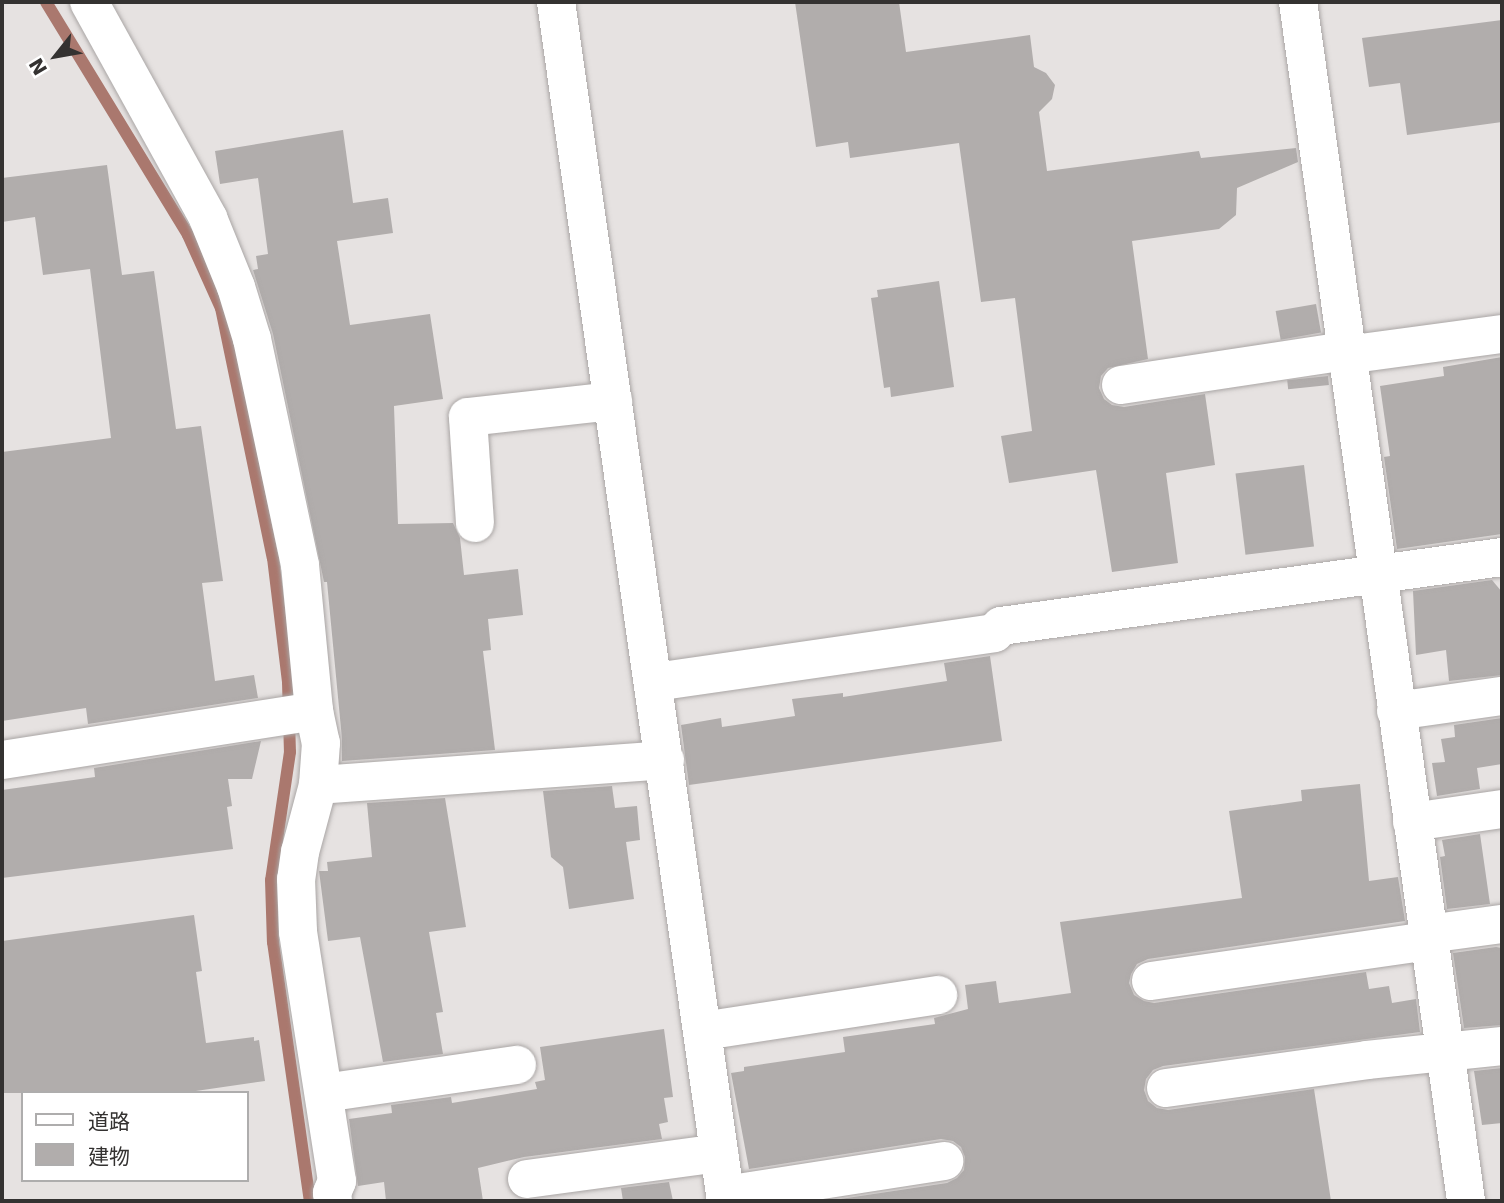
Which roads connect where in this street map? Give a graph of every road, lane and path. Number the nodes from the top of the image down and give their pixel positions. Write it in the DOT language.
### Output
graph roads {
  1 [pos="89,2"];
  2 [pos="556,2"];
  3 [pos="1298,2"];
  4 [pos="1502,334"];
  5 [pos="1346,353"];
  6 [pos="1121,385"];
  7 [pos="613,401"];
  8 [pos="475,523"];
  9 [pos="1502,557"];
  10 [pos="1376,574"];
  11 [pos="654,682"];
  12 [pos="1502,696"];
  13 [pos="1396,711"];
  14 [pos="298,714"];
  15 [pos="2,760"];
  16 [pos="666,760"];
  17 [pos="318,785"];
  18 [pos="1502,809"];
  19 [pos="1412,822"];
  20 [pos="1502,924"];
  21 [pos="1428,938"];
  22 [pos="1151,981"];
  23 [pos="937,995"];
  24 [pos="703,1031"];
  25 [pos="1502,1046"];
  26 [pos="1445,1054"];
  27 [pos="517,1065"];
  28 [pos="1166,1088"];
  29 [pos="324,1093"];
  30 [pos="719,1153"];
  31 [pos="944,1161"];
  32 [pos="527,1179"];
  33 [pos="726,1198"];
  34 [pos="332,1201"];
  35 [pos="1466,1201"];
  1 -- 14 [label="street"];
  2 -- 7 [label="street"];
  3 -- 5 [label="street"];
  4 -- 5 [label="street"];
  5 -- 6 [label="street"];
  5 -- 10 [label="street"];
  7 -- 8 [label="street"];
  7 -- 11 [label="street"];
  9 -- 10 [label="street"];
  10 -- 11 [label="street"];
  10 -- 13 [label="street"];
  11 -- 16 [label="street"];
  12 -- 13 [label="street"];
  13 -- 19 [label="street"];
  14 -- 15 [label="street"];
  14 -- 17 [label="street"];
  16 -- 17 [label="street"];
  16 -- 24 [label="street"];
  17 -- 29 [label="street"];
  18 -- 19 [label="street"];
  19 -- 21 [label="street"];
  20 -- 21 [label="street"];
  21 -- 22 [label="street"];
  21 -- 26 [label="street"];
  23 -- 24 [label="street"];
  24 -- 30 [label="street"];
  25 -- 26 [label="street"];
  26 -- 28 [label="street"];
  26 -- 35 [label="street"];
  27 -- 29 [label="street"];
  29 -- 34 [label="street"];
  30 -- 32 [label="street"];
  30 -- 33 [label="street"];
  31 -- 33 [label="street"];
}
